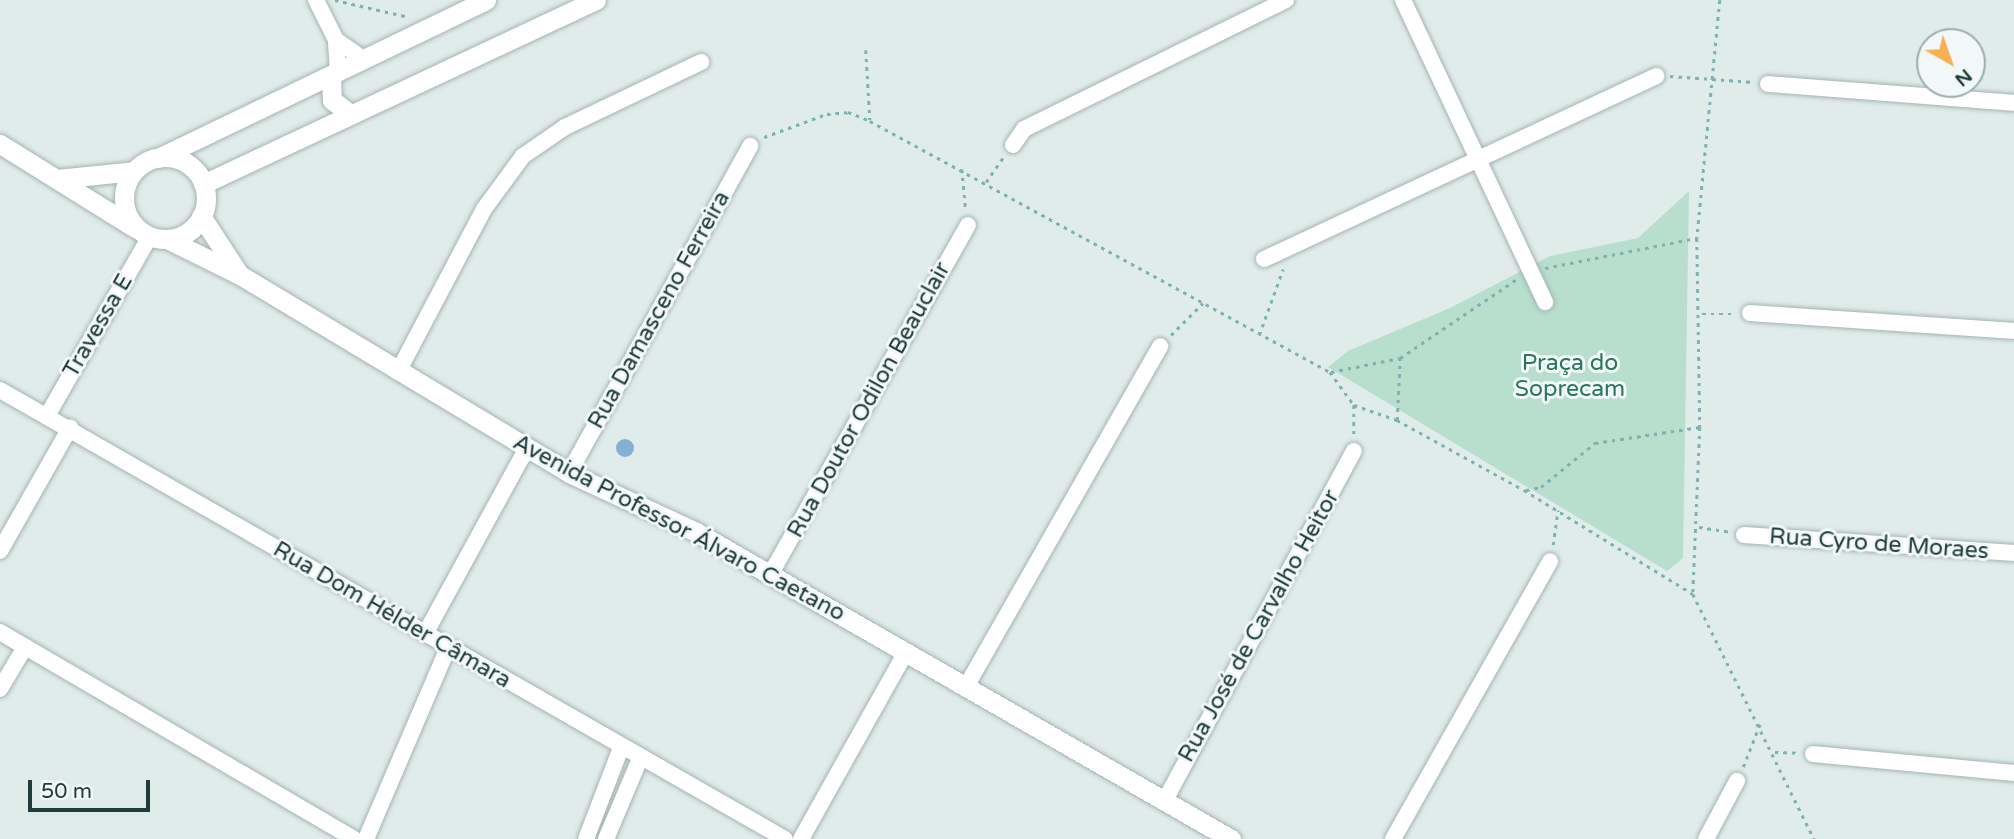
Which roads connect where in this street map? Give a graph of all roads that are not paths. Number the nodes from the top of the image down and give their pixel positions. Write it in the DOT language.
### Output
graph roads {
  1 [pos="316,0"];
  2 [pos="486,0"];
  3 [pos="596,0"];
  4 [pos="1286,0"];
  5 [pos="1403,0"];
  6 [pos="456,7"];
  7 [pos="336,40"];
  8 [pos="363,59"];
  9 [pos="701,61"];
  10 [pos="334,73"];
  11 [pos="1656,76"];
  12 [pos="1768,84"];
  13 [pos="2014,103"];
  14 [pos="351,115"];
  15 [pos="0,144"];
  16 [pos="1013,145"];
  17 [pos="750,146"];
  18 [pos="1476,157"];
  19 [pos="158,158"];
  20 [pos="134,172"];
  21 [pos="57,179"];
  22 [pos="203,184"];
  23 [pos="201,216"];
  24 [pos="968,225"];
  25 [pos="154,236"];
  26 [pos="1264,259"];
  27 [pos="240,275"];
  28 [pos="1545,302"];
  29 [pos="1750,313"];
  30 [pos="2014,331"];
  31 [pos="1160,346"];
  32 [pos="398,372"];
  33 [pos="0,390"];
  34 [pos="47,416"];
  35 [pos="70,428"];
  36 [pos="527,448"];
  37 [pos="1354,451"];
  38 [pos="569,473"];
  39 [pos="1744,535"];
  40 [pos="0,551"];
  41 [pos="2014,553"];
  42 [pos="1550,561"];
  43 [pos="770,575"];
  44 [pos="0,632"];
  45 [pos="425,634"];
  46 [pos="25,647"];
  47 [pos="448,648"];
  48 [pos="906,652"];
  49 [pos="967,685"];
  50 [pos="0,689"];
  51 [pos="621,748"];
  52 [pos="1812,754"];
  53 [pos="640,759"];
  54 [pos="2014,773"];
  55 [pos="1737,781"];
  56 [pos="1164,802"];
  57 [pos="354,839"];
  58 [pos="366,839"];
  59 [pos="586,839"];
  60 [pos="606,839"];
  61 [pos="785,839"];
  62 [pos="801,839"];
  63 [pos="1231,839"];
  64 [pos="1393,839"];
  65 [pos="1706,839"];
  1 -- 7 [label="street"];
  2 -- 6 [label="street"];
  3 -- 14 [label="street"];
  4 -- 16 [label="street"];
  5 -- 18 [label="street"];
  6 -- 8 [label="street"];
  7 -- 8 [label="street"];
  7 -- 10 [label="street"];
  8 -- 10 [label="street"];
  9 -- 32 [label="street"];
  10 -- 14 [label="street"];
  10 -- 19 [label="street"];
  11 -- 18 [label="street"];
  12 -- 13 [label="street"];
  14 -- 22 [label="street"];
  15 -- 21 [label="street, Avenida Professor Álvaro Caetano"];
  17 -- 38 [label="street, Rua Damasceno Ferreira"];
  18 -- 26 [label="street"];
  18 -- 28 [label="street"];
  19 -- 20 [label="street"];
  19 -- 22 [label="street"];
  20 -- 21 [label="street"];
  20 -- 25 [label="street"];
  21 -- 25 [label="street, Avenida Professor Álvaro Caetano"];
  22 -- 23 [label="street"];
  23 -- 25 [label="street"];
  23 -- 27 [label="street, Avenida Professor Álvaro Caetano"];
  24 -- 43 [label="street, Rua Doutor Odilon Beauclair"];
  25 -- 27 [label="street, Avenida Professor Álvaro Caetano"];
  25 -- 34 [label="street, Travessa E"];
  27 -- 32 [label="street, Avenida Professor Álvaro Caetano"];
  29 -- 30 [label="street"];
  31 -- 49 [label="street"];
  32 -- 36 [label="street, Avenida Professor Álvaro Caetano"];
  33 -- 34 [label="street, Rua Dom Hélder Câmara"];
  34 -- 35 [label="street, Rua Dom Hélder Câmara"];
  35 -- 40 [label="street"];
  35 -- 45 [label="street, Rua Dom Hélder Câmara"];
  36 -- 38 [label="street, Avenida Professor Álvaro Caetano"];
  36 -- 45 [label="street"];
  37 -- 56 [label="street, Rua José de Carvalho Heitor"];
  38 -- 43 [label="street, Avenida Professor Álvaro Caetano"];
  39 -- 41 [label="street, Rua Cyro de Moraes"];
  42 -- 64 [label="street"];
  43 -- 48 [label="street, Avenida Professor Álvaro Caetano"];
  44 -- 46 [label="street"];
  45 -- 47 [label="street, Rua Dom Hélder Câmara"];
  46 -- 50 [label="street"];
  46 -- 57 [label="street"];
  47 -- 51 [label="street, Rua Dom Hélder Câmara"];
  47 -- 58 [label="street"];
  48 -- 49 [label="street, Avenida Professor Álvaro Caetano"];
  48 -- 62 [label="street"];
  49 -- 56 [label="street, Avenida Professor Álvaro Caetano"];
  51 -- 53 [label="street, Rua Dom Hélder Câmara"];
  51 -- 59 [label="street"];
  52 -- 54 [label="street"];
  53 -- 60 [label="street"];
  53 -- 61 [label="street, Rua Dom Hélder Câmara"];
  55 -- 65 [label="street"];
  56 -- 63 [label="street, Avenida Professor Álvaro Caetano"];
}
